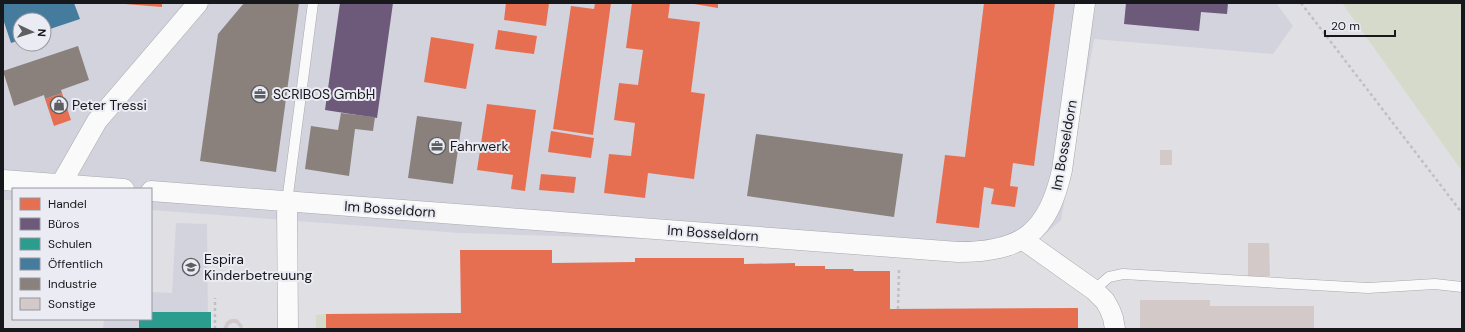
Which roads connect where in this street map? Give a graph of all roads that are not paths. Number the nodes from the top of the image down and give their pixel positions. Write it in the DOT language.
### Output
graph roads {
  1 [pos="198,3"];
  2 [pos="313,3"];
  3 [pos="1085,3"];
  4 [pos="3,180"];
  5 [pos="61,184"];
  6 [pos="111,188"];
  7 [pos="152,191"];
  8 [pos="287,202"];
  9 [pos="1022,239"];
  10 [pos="1462,287"];
  11 [pos="1094,290"];
  12 [pos="288,329"];
  13 [pos="1115,329"];
  1 -- 5 [label="street"];
  2 -- 8 [label="lane"];
  3 -- 9 [label="street, Im Bosseldorn"];
  4 -- 5 [label="street"];
  5 -- 6 [label="street"];
  7 -- 8 [label="street, Im Bosseldorn"];
  8 -- 9 [label="street, Im Bosseldorn"];
  8 -- 12 [label="street"];
  9 -- 11 [label="street"];
  10 -- 11 [label="lane"];
  11 -- 13 [label="street"];
}
